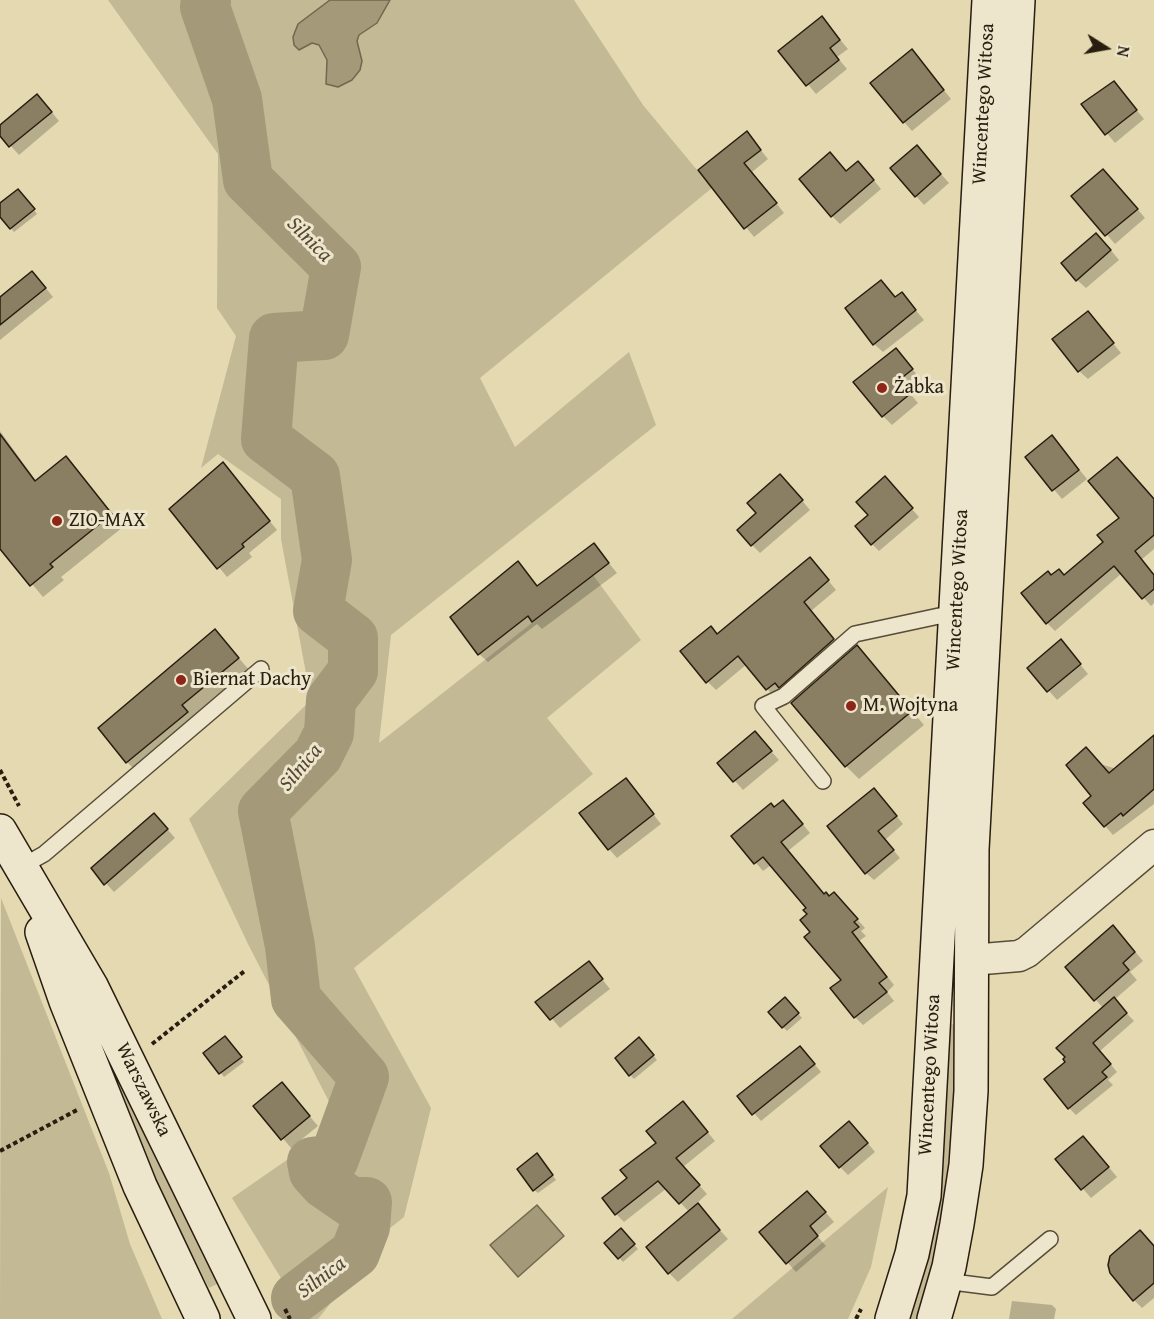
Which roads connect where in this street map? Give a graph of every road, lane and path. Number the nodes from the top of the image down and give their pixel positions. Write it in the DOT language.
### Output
graph roads {
  1 [pos="989,0"];
  2 [pos="1018,0"];
  3 [pos="970,623"];
  4 [pos="261,669"];
  5 [pos="823,781"];
  6 [pos="0,831"];
  7 [pos="1154,845"];
  8 [pos="19,868"];
  9 [pos="971,960"];
  10 [pos="246,970"];
  11 [pos="129,1061"];
  12 [pos="104,1095"];
  13 [pos="0,1151"];
  14 [pos="1050,1239"];
  15 [pos="945,1281"];
  16 [pos="197,1308"];
  17 [pos="254,1319"];
  18 [pos="892,1319"];
  19 [pos="934,1319"];
  1 -- 3 [label="main road, Wincentego Witosa"];
  2 -- 3 [label="main road, Wincentego Witosa"];
  3 -- 5 [label="lane"];
  3 -- 9 [label="main road, Wincentego Witosa"];
  3 -- 18 [label="main road, Wincentego Witosa"];
  4 -- 8 [label="lane"];
  6 -- 8 [label="main road, Warszawska"];
  7 -- 9 [label="street"];
  8 -- 11 [label="main road, Warszawska"];
  8 -- 12 [label="main road, Warszawska"];
  9 -- 15 [label="main road, Wincentego Witosa"];
  10 -- 11 [label="path"];
  11 -- 17 [label="main road, Warszawska"];
  12 -- 13 [label="path"];
  12 -- 16 [label="main road, Warszawska"];
  14 -- 15 [label="lane"];
  15 -- 19 [label="main road, Wincentego Witosa"];
}
